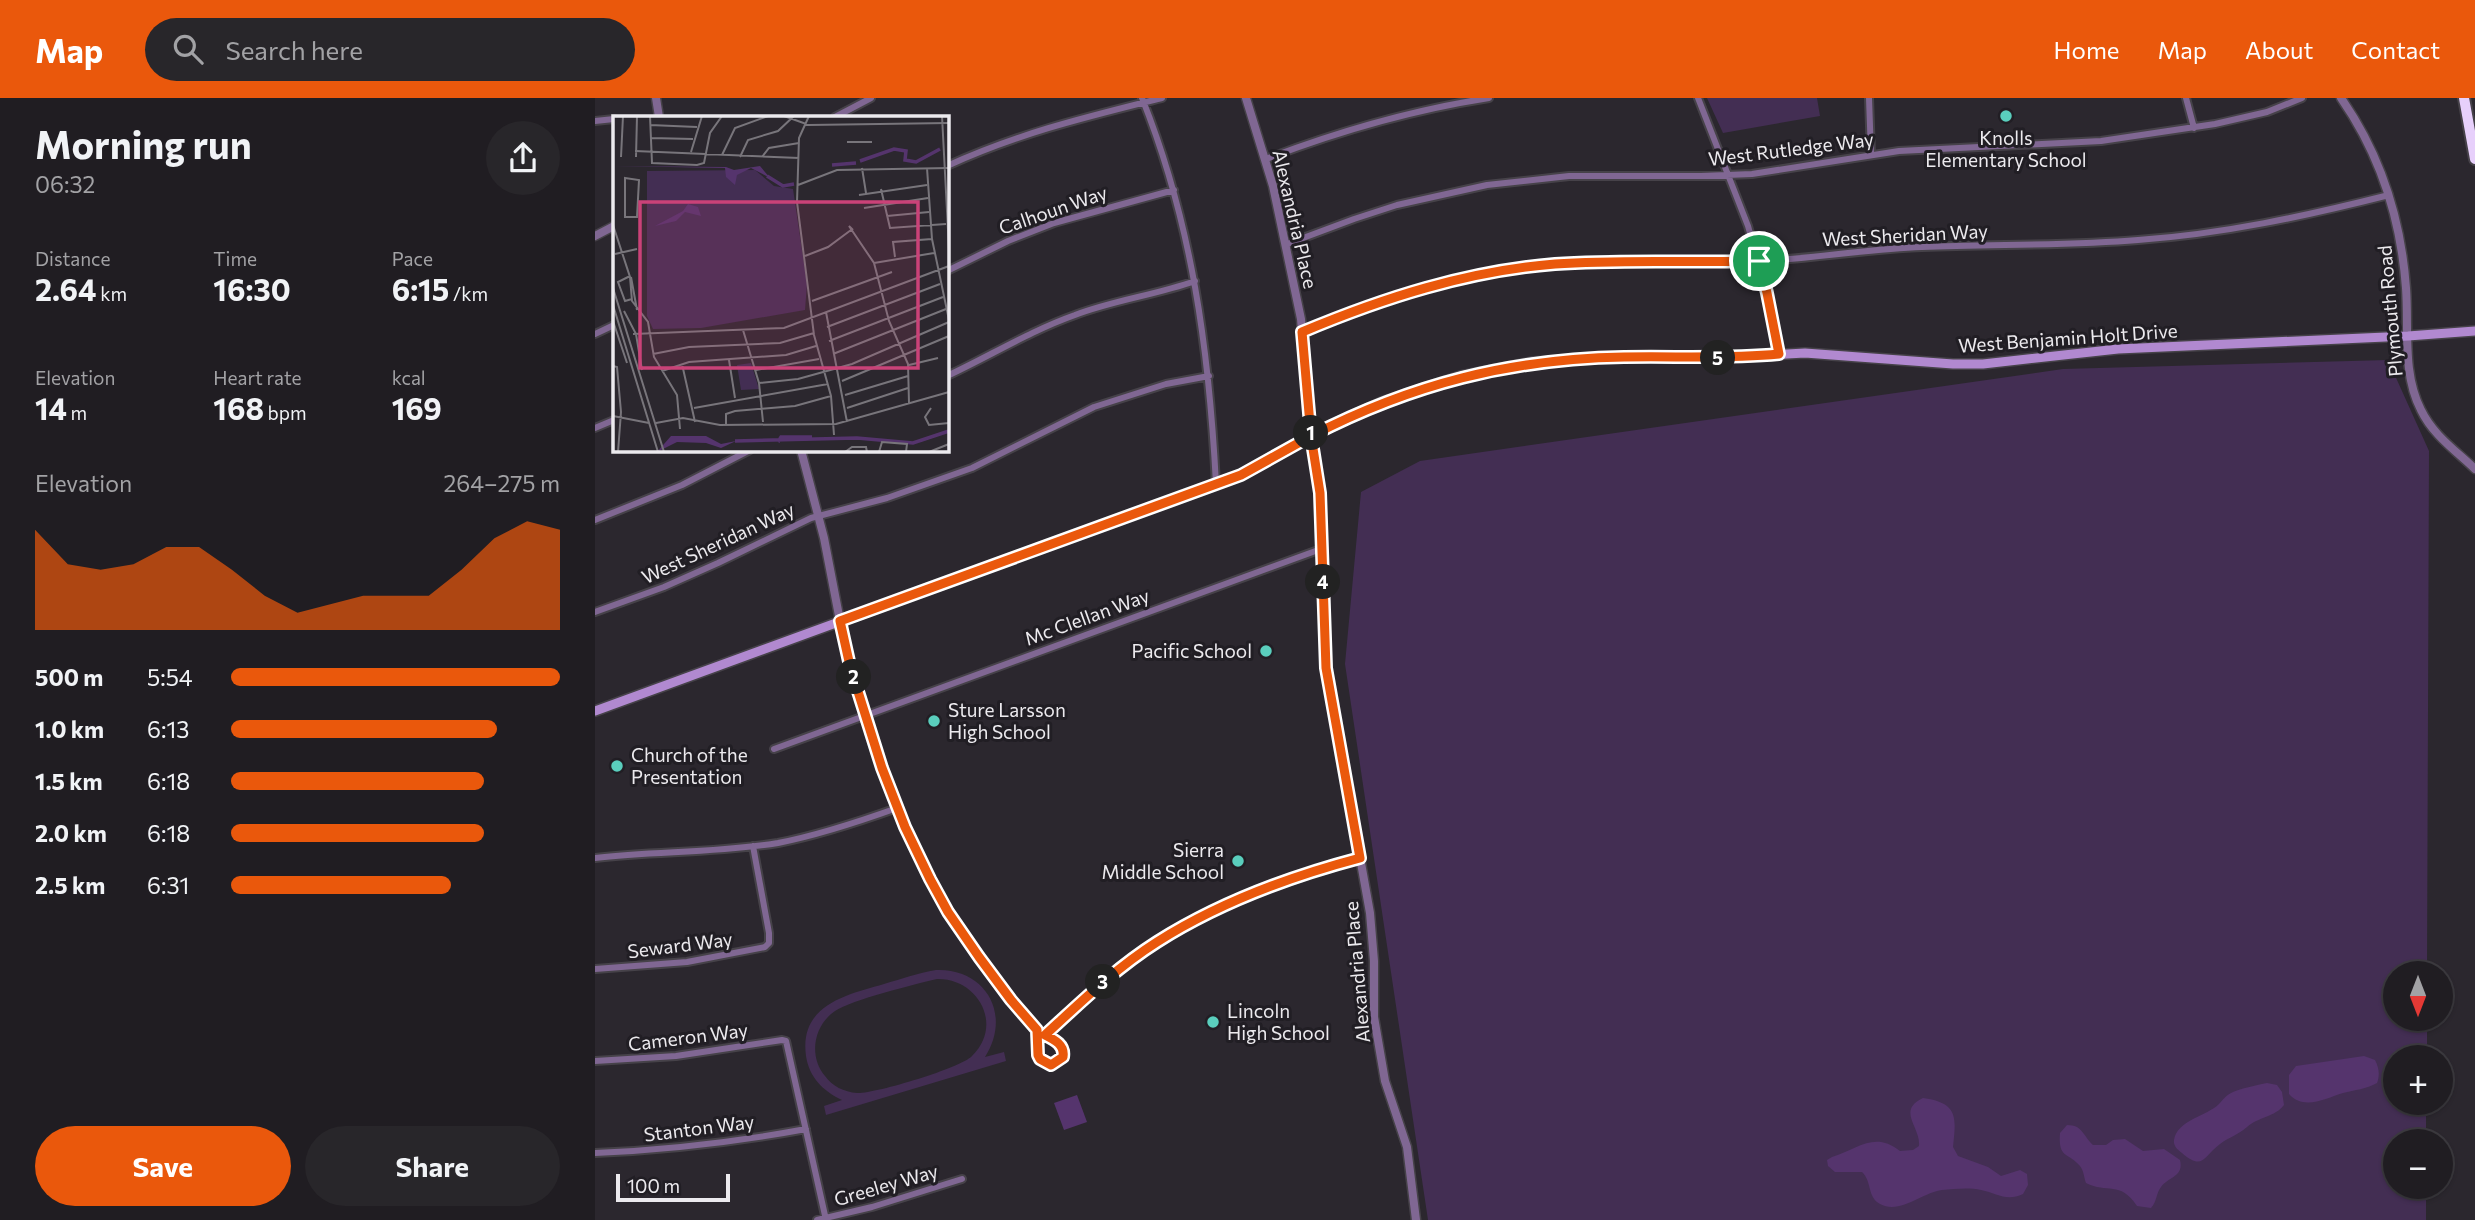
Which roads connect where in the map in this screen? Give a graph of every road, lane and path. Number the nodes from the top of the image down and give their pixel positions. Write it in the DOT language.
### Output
graph roads {
  1 [pos="656,98"];
  2 [pos="871,98"];
  3 [pos="1163,98"];
  4 [pos="1246,98"];
  5 [pos="1489,98"];
  6 [pos="1698,98"];
  7 [pos="1869,98"];
  8 [pos="2186,98"];
  9 [pos="2302,98"];
  10 [pos="2464,98"];
  11 [pos="2344,99"];
  12 [pos="1143,100"];
  13 [pos="656,116"];
  14 [pos="837,116"];
  15 [pos="613,120"];
  16 [pos="595,121"];
  17 [pos="2194,128"];
  18 [pos="1871,154"];
  19 [pos="1266,159"];
  20 [pos="2475,159"];
  21 [pos="949,165"];
  22 [pos="1728,176"];
  23 [pos="1174,190"];
  24 [pos="2389,195"];
  25 [pos="613,227"];
  26 [pos="595,236"];
  27 [pos="1287,244"];
  28 [pos="1759,261"];
  29 [pos="949,270"];
  30 [pos="1195,281"];
  31 [pos="613,325"];
  32 [pos="2475,331"];
  33 [pos="1302,332"];
  34 [pos="595,334"];
  35 [pos="2408,337"];
  36 [pos="1779,354"];
  37 [pos="949,375"];
  38 [pos="1209,376"];
  39 [pos="613,419"];
  40 [pos="595,428"];
  41 [pos="1311,436"];
  42 [pos="746,452"];
  43 [pos="802,452"];
  44 [pos="2475,469"];
  45 [pos="1216,484"];
  46 [pos="818,516"];
  47 [pos="595,520"];
  48 [pos="1321,549"];
  49 [pos="595,612"];
  50 [pos="840,621"];
  51 [pos="595,711"];
  52 [pos="864,715"];
  53 [pos="774,749"];
  54 [pos="897,808"];
  55 [pos="753,846"];
  56 [pos="595,858"];
  57 [pos="1360,858"];
  58 [pos="595,969"];
  59 [pos="1037,1030"];
  60 [pos="1045,1035"];
  61 [pos="595,1061"];
  62 [pos="806,1129"];
  63 [pos="595,1153"];
  64 [pos="962,1179"];
  65 [pos="826,1219"];
  66 [pos="817,1220"];
  67 [pos="1416,1220"];
  1 -- 13 [label="street"];
  2 -- 14 [label="street"];
  3 -- 12 [label="street"];
  4 -- 19 [label="street, Alexandria Place"];
  5 -- 19 [label="street"];
  6 -- 22 [label="street"];
  7 -- 18 [label="street"];
  8 -- 17 [label="street"];
  9 -- 17 [label="street, West Rutledge Way"];
  10 -- 20 [label="highway"];
  11 -- 24 [label="street, Plymouth Road"];
  12 -- 21 [label="street"];
  12 -- 23 [label="street"];
  15 -- 16 [label="street"];
  17 -- 18 [label="street, West Rutledge Way"];
  18 -- 22 [label="street, West Rutledge Way"];
  19 -- 27 [label="street, Alexandria Place"];
  22 -- 27 [label="street, West Rutledge Way"];
  22 -- 28 [label="street"];
  23 -- 29 [label="street, Calhoun Way"];
  23 -- 30 [label="street"];
  24 -- 28 [label="street, West Sheridan Way"];
  24 -- 35 [label="street, Plymouth Road"];
  25 -- 26 [label="street"];
  27 -- 33 [label="street, Alexandria Place"];
  28 -- 33 [label="street, West Sheridan Way"];
  28 -- 36 [label="street"];
  30 -- 37 [label="street"];
  30 -- 38 [label="street"];
  31 -- 34 [label="street"];
  32 -- 35 [label="main road, West Benjamin Holt Drive"];
  33 -- 41 [label="street, Alexandria Place"];
  35 -- 36 [label="main road, West Benjamin Holt Drive"];
  35 -- 44 [label="street, Plymouth Road"];
  36 -- 41 [label="main road, West Benjamin Holt Drive"];
  38 -- 45 [label="street"];
  38 -- 46 [label="street, West Sheridan Way"];
  39 -- 40 [label="street"];
  41 -- 45 [label="main road, West Benjamin Holt Drive"];
  41 -- 48 [label="street, Alexandria Place"];
  42 -- 47 [label="street"];
  43 -- 46 [label="street"];
  45 -- 50 [label="main road, West Benjamin Holt Drive"];
  46 -- 49 [label="street, West Sheridan Way"];
  46 -- 50 [label="street"];
  48 -- 52 [label="street, Mc Clellan Way"];
  48 -- 57 [label="street, Alexandria Place"];
  50 -- 51 [label="main road, West Benjamin Holt Drive"];
  50 -- 52 [label="street"];
  52 -- 53 [label="street, Mc Clellan Way"];
  52 -- 54 [label="street"];
  54 -- 55 [label="street"];
  54 -- 59 [label="street"];
  55 -- 56 [label="street"];
  55 -- 58 [label="street, Seward Way"];
  57 -- 60 [label="street"];
  57 -- 67 [label="street, Alexandria Place"];
  59 -- 60 [label="street"];
  59 -- 60 [label="street"];
  61 -- 62 [label="street, Cameron Way"];
  62 -- 63 [label="street, Stanton Way"];
  62 -- 65 [label="street"];
  64 -- 65 [label="street, Greeley Way"];
  65 -- 66 [label="street, Greeley Way"];
}
